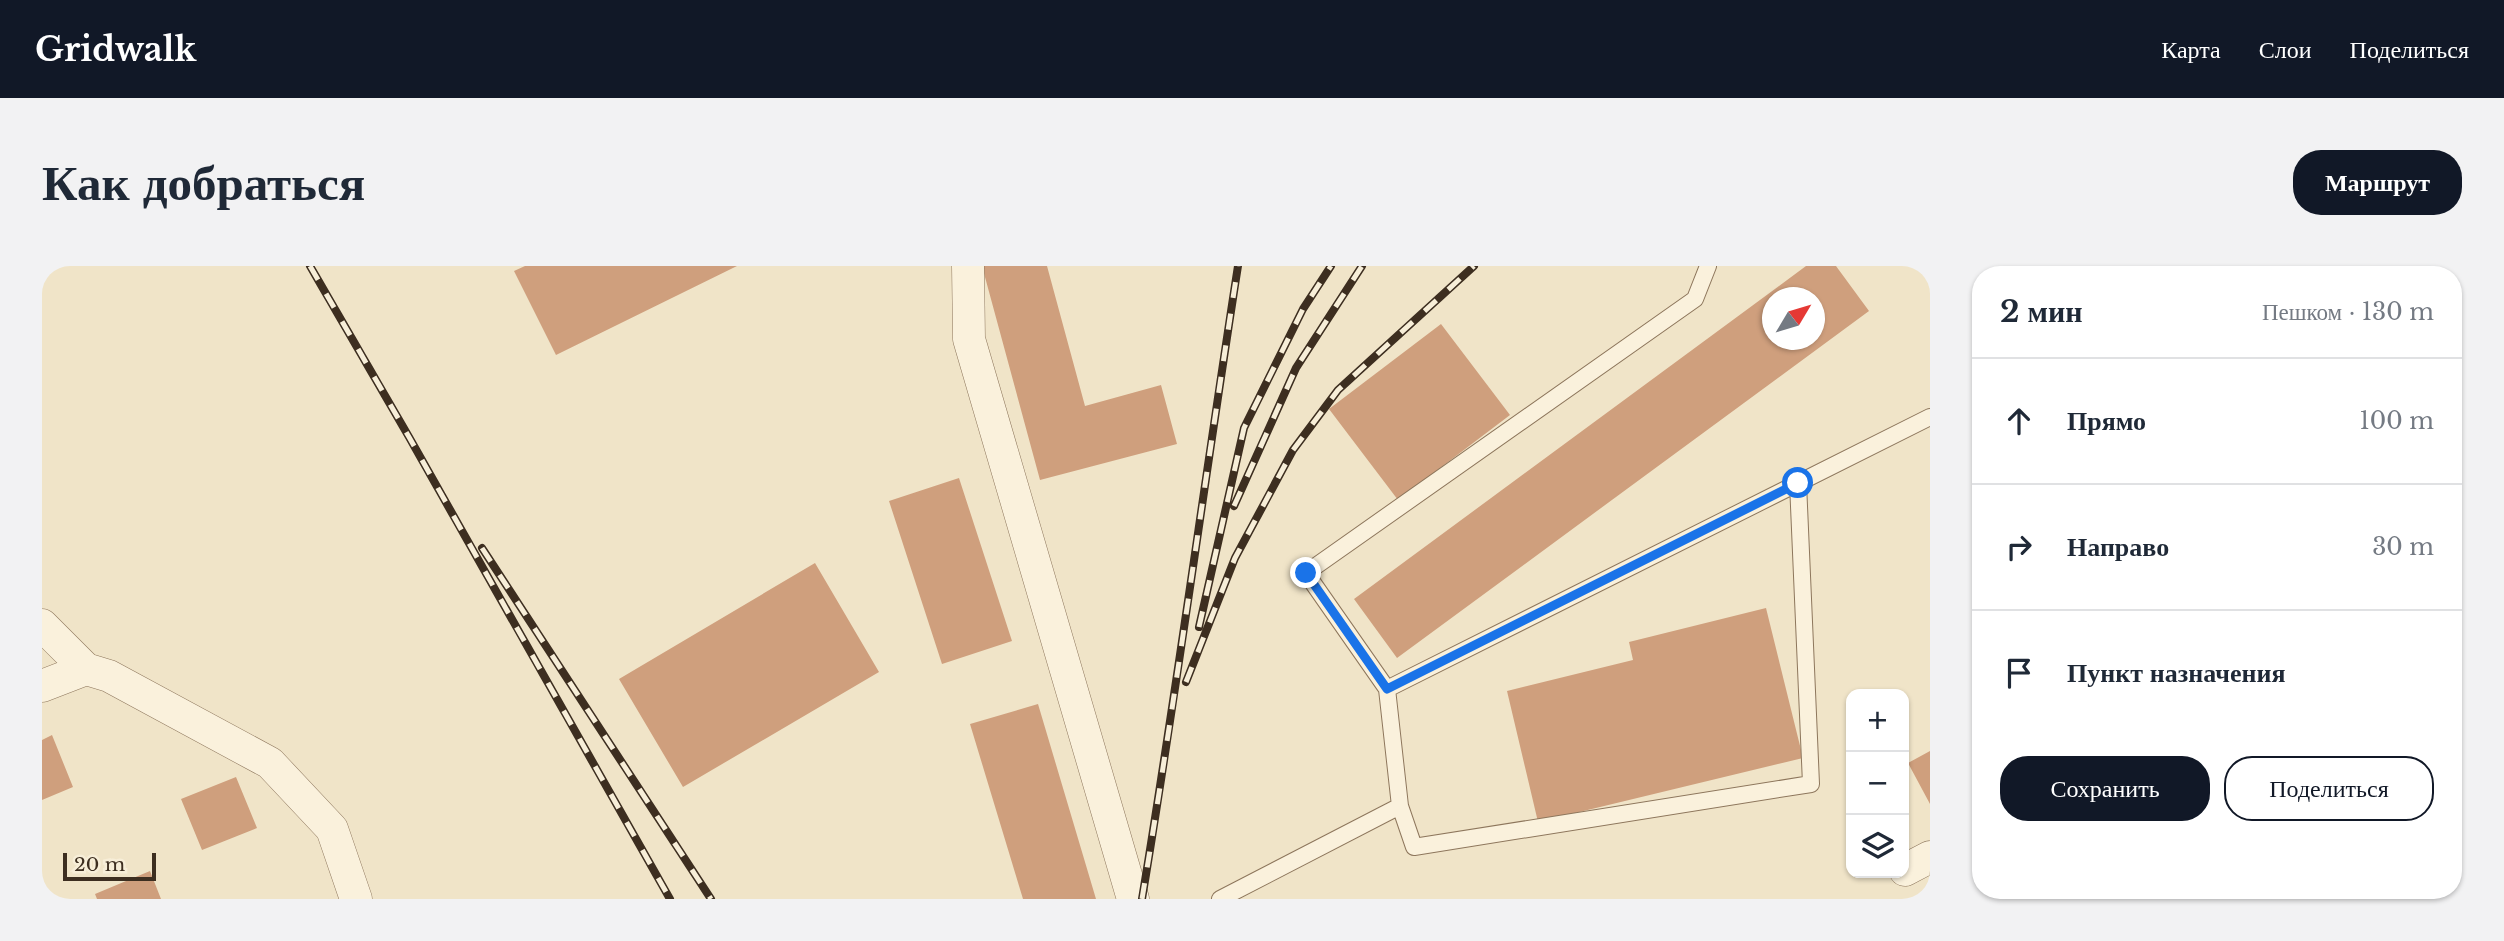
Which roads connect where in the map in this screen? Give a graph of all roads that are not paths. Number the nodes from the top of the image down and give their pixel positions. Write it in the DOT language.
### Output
graph roads {
  1 [pos="968,266"];
  2 [pos="1708,266"];
  3 [pos="1930,417"];
  4 [pos="1798,483"];
  5 [pos="42,625"];
  6 [pos="86,669"];
  7 [pos="42,686"];
  8 [pos="1387,689"];
  9 [pos="1400,806"];
  10 [pos="355,899"];
  11 [pos="1133,899"];
  12 [pos="1220,899"];
  1 -- 11 [label="street"];
  2 -- 8 [label="lane"];
  3 -- 4 [label="lane"];
  4 -- 8 [label="lane"];
  4 -- 9 [label="lane"];
  5 -- 6 [label="street"];
  6 -- 7 [label="street"];
  6 -- 10 [label="street"];
  8 -- 9 [label="lane"];
  9 -- 12 [label="lane"];
}
